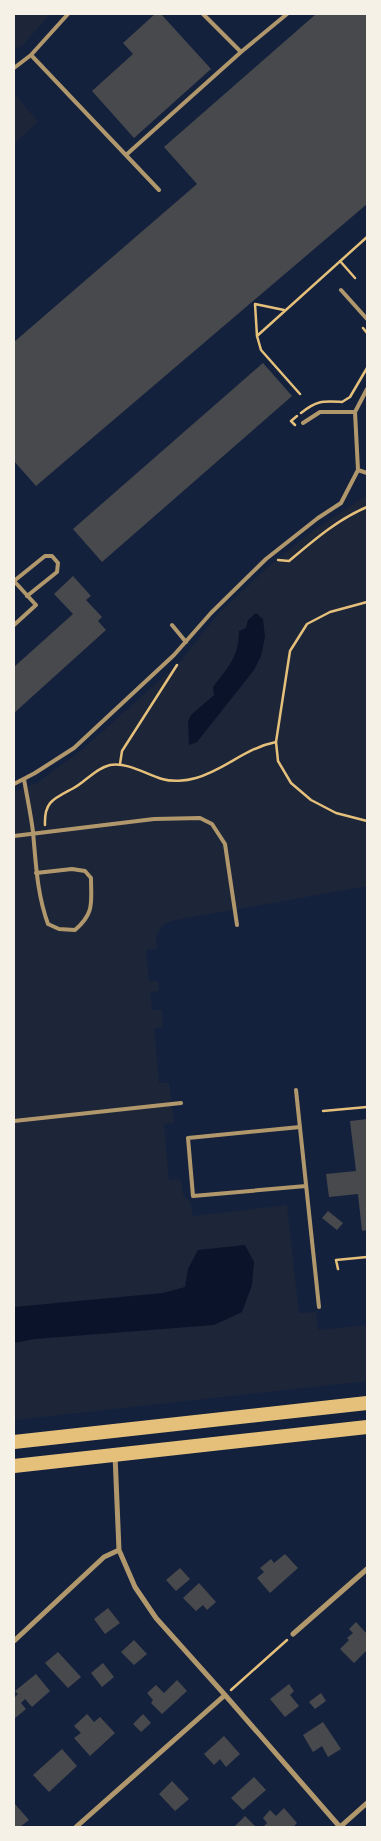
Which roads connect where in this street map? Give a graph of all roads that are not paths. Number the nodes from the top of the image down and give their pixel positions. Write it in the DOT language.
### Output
graph roads {
  1 [pos="68,14"];
  2 [pos="203,14"];
  3 [pos="287,14"];
  4 [pos="241,52"];
  5 [pos="31,55"];
  6 [pos="14,68"];
  7 [pos="126,155"];
  8 [pos="159,190"];
  9 [pos="341,290"];
  10 [pos="367,318"];
  11 [pos="367,389"];
  12 [pos="355,412"];
  13 [pos="302,423"];
  14 [pos="358,470"];
  15 [pos="367,473"];
  16 [pos="14,581"];
  17 [pos="27,596"];
  18 [pos="14,625"];
  19 [pos="172,625"];
  20 [pos="186,642"];
  21 [pos="24,779"];
  22 [pos="14,784"];
  23 [pos="33,833"];
  24 [pos="14,836"];
  25 [pos="36,873"];
  26 [pos="237,925"];
  27 [pos="296,1090"];
  28 [pos="181,1103"];
  29 [pos="14,1122"];
  30 [pos="300,1127"];
  31 [pos="306,1186"];
  32 [pos="319,1307"];
  33 [pos="367,1404"];
  34 [pos="367,1427"];
  35 [pos="14,1442"];
  36 [pos="115,1455"];
  37 [pos="14,1466"];
  38 [pos="119,1550"];
  39 [pos="367,1569"];
  40 [pos="294,1634"];
  41 [pos="14,1641"];
  42 [pos="225,1695"];
  43 [pos="367,1804"];
  44 [pos="76,1827"];
  45 [pos="340,1827"];
  1 -- 5 [label="lane"];
  2 -- 4 [label="lane"];
  3 -- 4 [label="lane"];
  4 -- 7 [label="lane"];
  5 -- 6 [label="lane"];
  5 -- 7 [label="lane"];
  7 -- 8 [label="lane"];
  9 -- 10 [label="lane"];
  11 -- 12 [label="lane"];
  12 -- 13 [label="lane"];
  12 -- 14 [label="lane"];
  14 -- 15 [label="lane"];
  14 -- 20 [label="lane"];
  16 -- 17 [label="lane"];
  16 -- 17 [label="lane"];
  17 -- 18 [label="lane"];
  19 -- 20 [label="lane"];
  20 -- 21 [label="lane"];
  21 -- 22 [label="lane"];
  21 -- 23 [label="lane"];
  23 -- 24 [label="lane"];
  23 -- 25 [label="lane"];
  23 -- 26 [label="lane"];
  25 -- 25 [label="lane"];
  27 -- 30 [label="lane"];
  28 -- 29 [label="lane"];
  30 -- 31 [label="lane"];
  30 -- 31 [label="lane"];
  31 -- 32 [label="lane"];
  33 -- 35 [label="highway"];
  34 -- 36 [label="highway"];
  36 -- 37 [label="highway"];
  36 -- 38 [label="street"];
  38 -- 41 [label="street"];
  38 -- 42 [label="street"];
  39 -- 40 [label="street"];
  42 -- 44 [label="street"];
  42 -- 45 [label="street"];
  43 -- 45 [label="street"];
}
